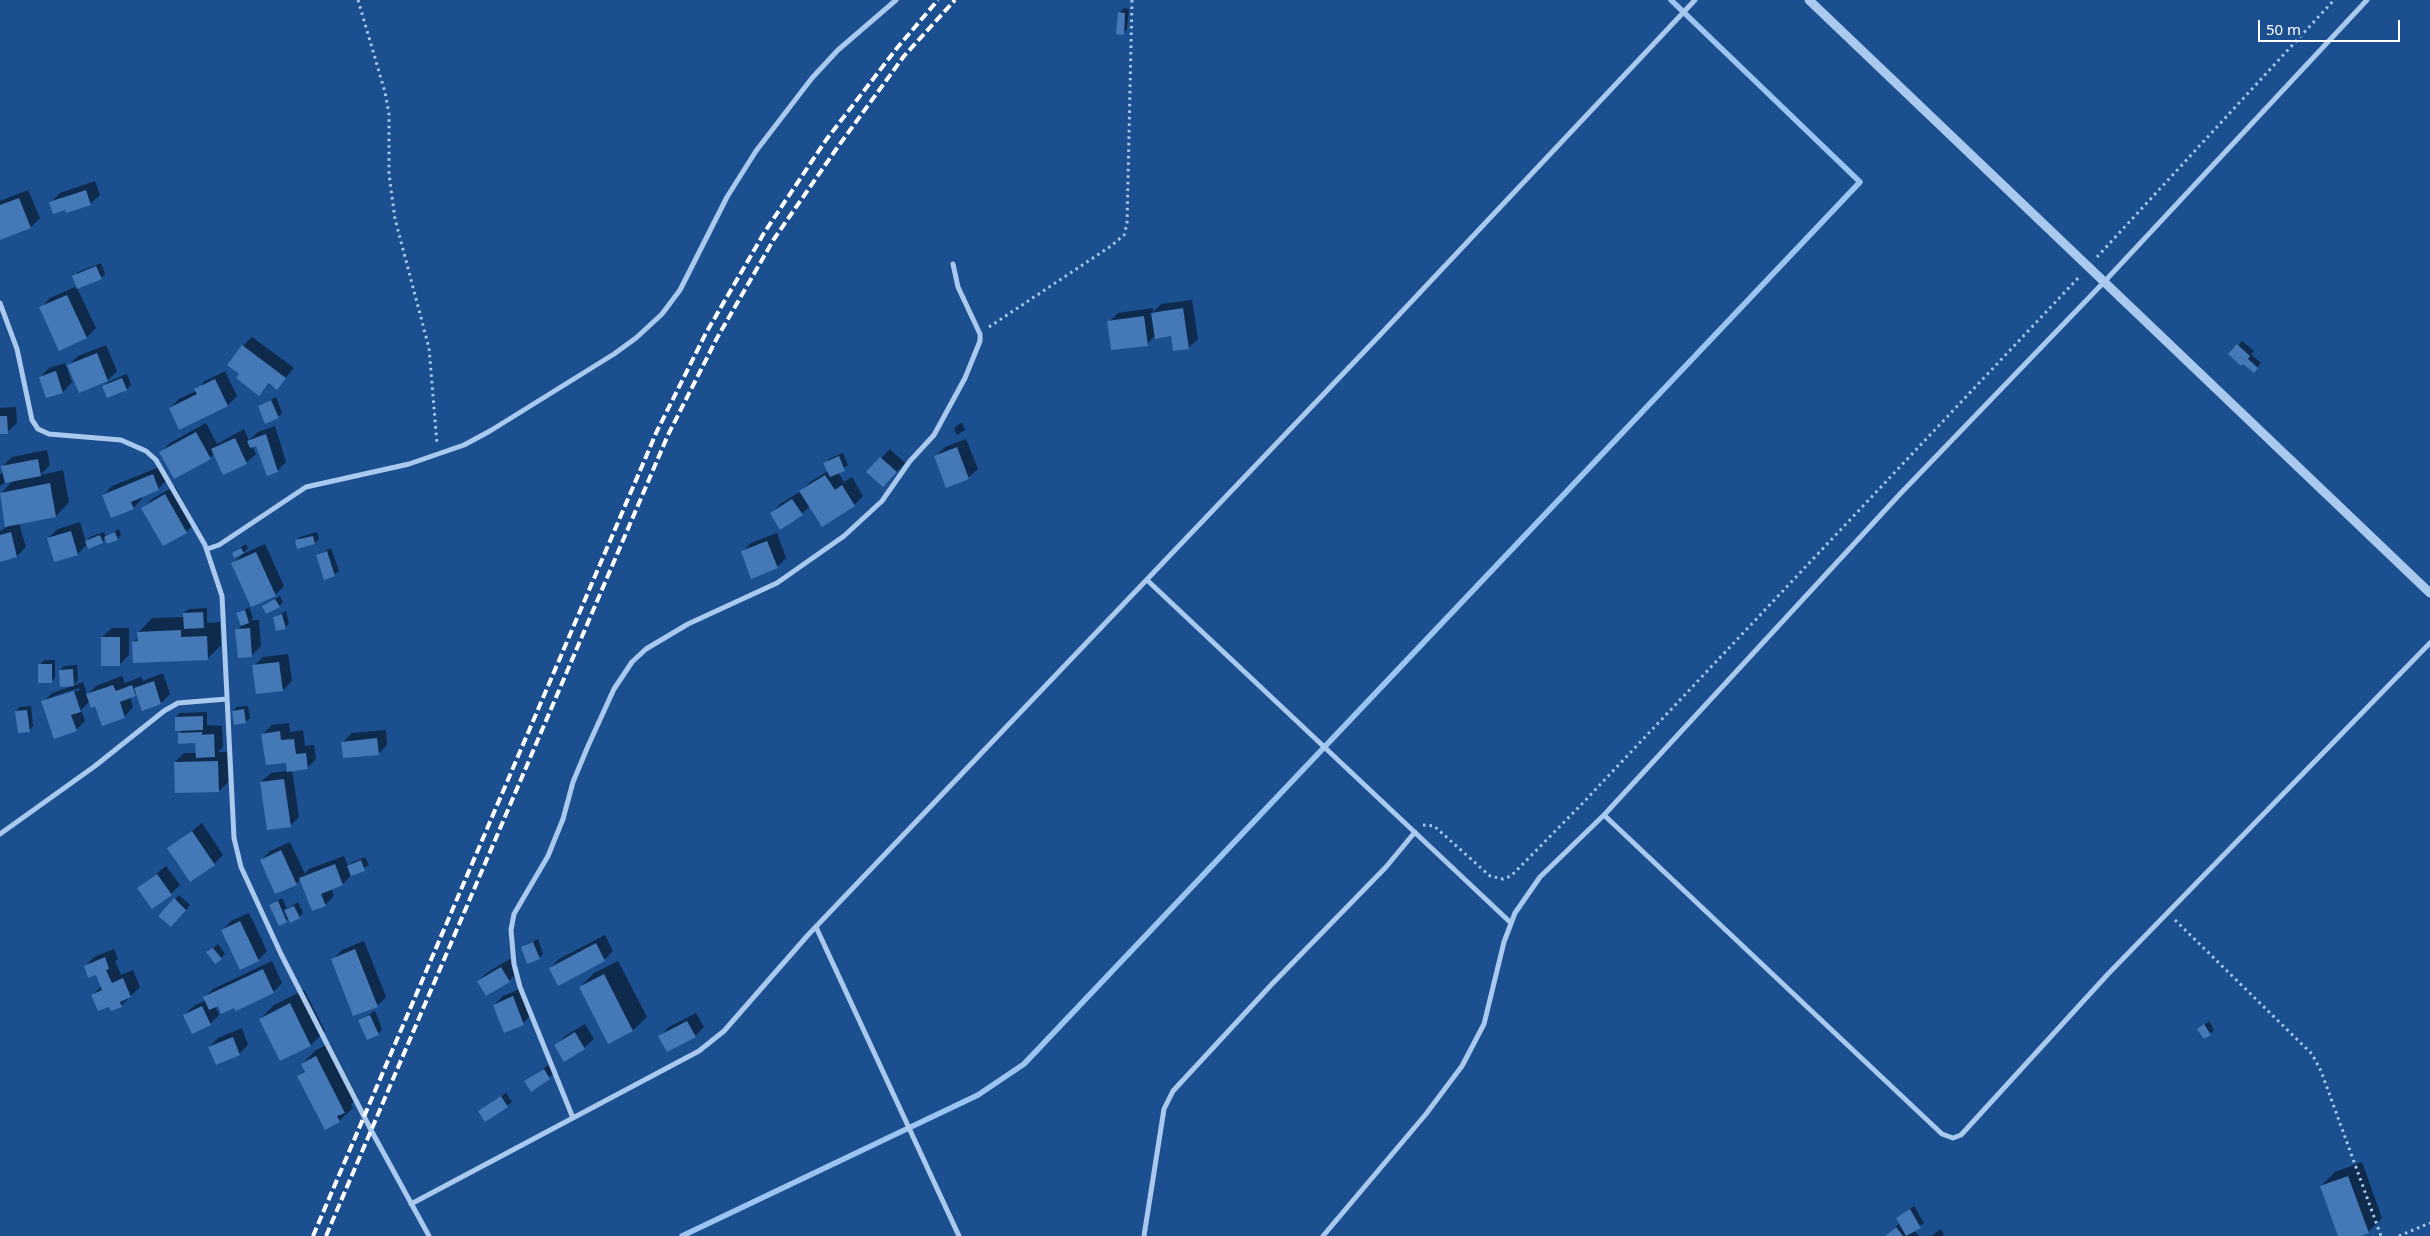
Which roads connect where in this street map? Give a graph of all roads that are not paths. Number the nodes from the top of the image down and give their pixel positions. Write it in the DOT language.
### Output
graph roads {
  1 [pos="896,0"];
  2 [pos="1696,0"];
  3 [pos="1809,0"];
  4 [pos="2367,0"];
  5 [pos="954,264"];
  6 [pos="2105,281"];
  7 [pos="0,303"];
  8 [pos="207,549"];
  9 [pos="1147,580"];
  10 [pos="2430,593"];
  11 [pos="2430,643"];
  12 [pos="227,699"];
  13 [pos="1604,815"];
  14 [pos="1415,832"];
  15 [pos="0,834"];
  16 [pos="1511,923"];
  17 [pos="816,928"];
  18 [pos="573,1118"];
  19 [pos="411,1204"];
  20 [pos="429,1236"];
  21 [pos="959,1236"];
  22 [pos="1144,1236"];
  23 [pos="1323,1236"];
  1 -- 8 [label="street"];
  2 -- 9 [label="street"];
  3 -- 6 [label="street"];
  4 -- 6 [label="street"];
  5 -- 18 [label="street"];
  6 -- 10 [label="street"];
  6 -- 13 [label="street"];
  7 -- 8 [label="street"];
  8 -- 12 [label="street"];
  9 -- 14 [label="street"];
  9 -- 17 [label="street"];
  11 -- 13 [label="street"];
  12 -- 15 [label="street"];
  12 -- 19 [label="street"];
  13 -- 16 [label="street"];
  14 -- 16 [label="street"];
  14 -- 22 [label="street"];
  16 -- 23 [label="street"];
  17 -- 18 [label="street"];
  17 -- 21 [label="street"];
  18 -- 19 [label="street"];
  19 -- 20 [label="street"];
}
